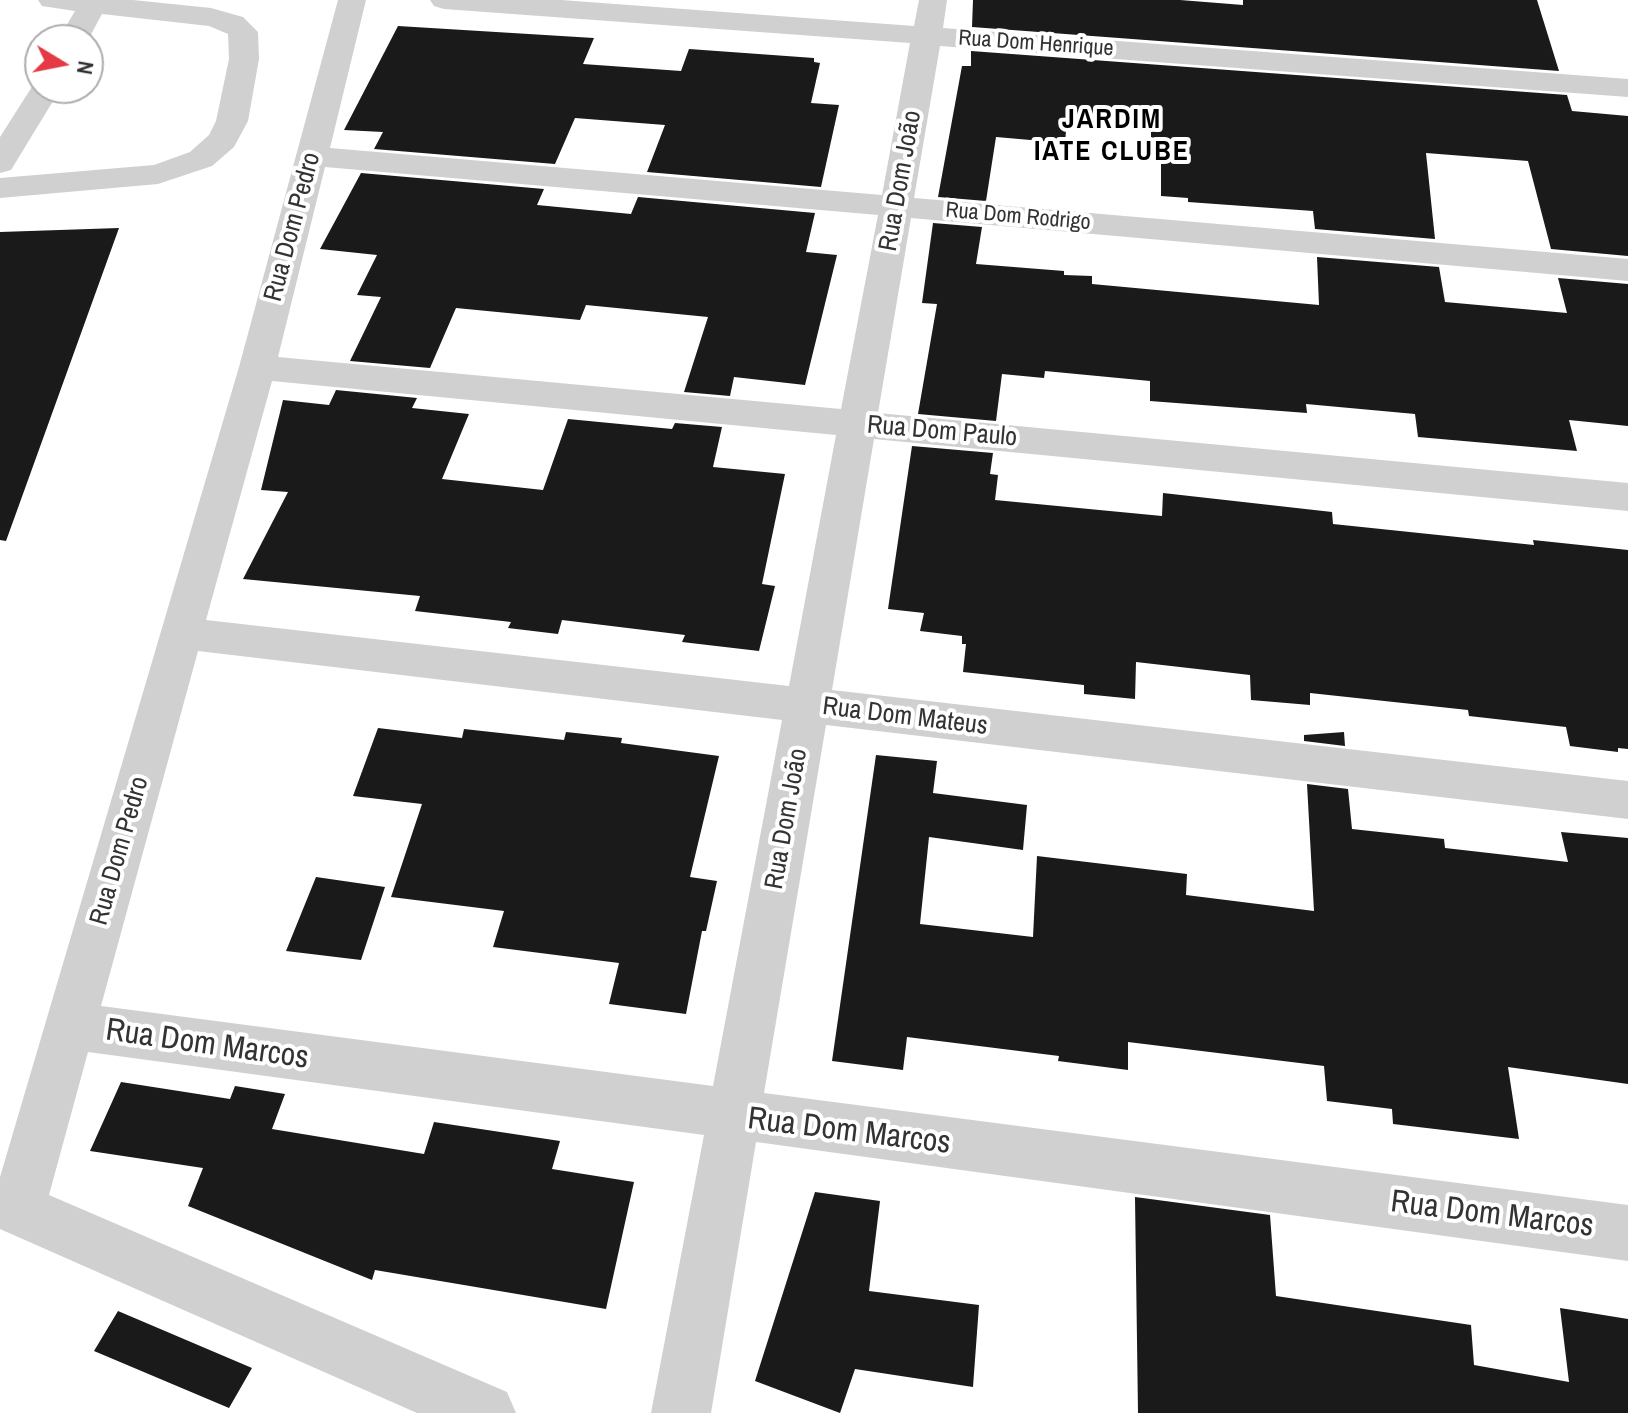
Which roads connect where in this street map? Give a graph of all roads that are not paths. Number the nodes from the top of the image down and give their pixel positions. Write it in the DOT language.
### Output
graph roads {
  1 [pos="52,0"];
  2 [pos="352,0"];
  3 [pos="444,0"];
  4 [pos="93,4"];
  5 [pos="930,18"];
  6 [pos="82,24"];
  7 [pos="1628,88"];
  8 [pos="36,104"];
  9 [pos="312,156"];
  10 [pos="0,163"];
  11 [pos="0,188"];
  12 [pos="897,207"];
  13 [pos="1628,270"];
  14 [pos="257,367"];
  15 [pos="858,424"];
  16 [pos="1628,497"];
  17 [pos="181,633"];
  18 [pos="807,706"];
  19 [pos="1628,800"];
  20 [pos="71,1026"];
  21 [pos="734,1117"];
  22 [pos="1628,1233"];
  23 [pos="486,1413"];
  24 [pos="681,1413"];
  1 -- 4 [label="street"];
  2 -- 9 [label="street, Rua Dom Pedro"];
  3 -- 5 [label="street, Rua Dom Henrique"];
  4 -- 6 [label="street"];
  4 -- 11 [label="street"];
  5 -- 7 [label="street, Rua Dom Henrique"];
  5 -- 12 [label="street, Rua Dom João"];
  8 -- 10 [label="street"];
  9 -- 12 [label="street, Rua Dom Rodrigo"];
  9 -- 14 [label="street, Rua Dom Pedro"];
  12 -- 13 [label="street, Rua Dom Rodrigo"];
  12 -- 15 [label="street, Rua Dom João"];
  14 -- 15 [label="street, Rua Dom Paulo"];
  14 -- 17 [label="street, Rua Dom Pedro"];
  15 -- 16 [label="street, Rua Dom Paulo"];
  15 -- 18 [label="street, Rua Dom João"];
  17 -- 18 [label="street, Rua Dom Mateus"];
  17 -- 20 [label="street, Rua Dom Pedro"];
  18 -- 19 [label="street, Rua Dom Mateus"];
  18 -- 21 [label="street, Rua Dom João"];
  20 -- 21 [label="street, Rua Dom Marcos"];
  20 -- 23 [label="street, Rua Dom Pedro"];
  21 -- 22 [label="street, Rua Dom Marcos"];
  21 -- 24 [label="street, Rua Dom João"];
}
